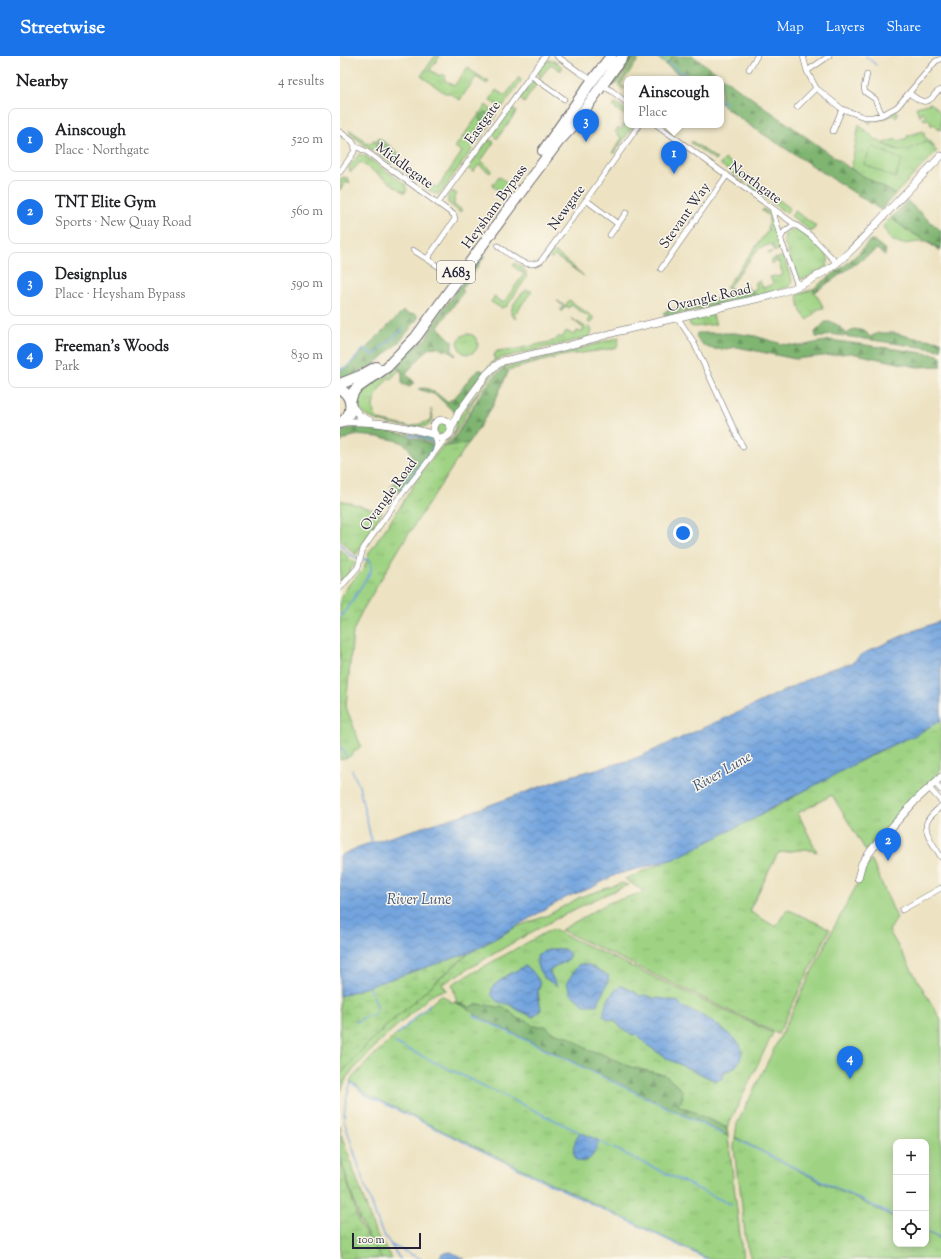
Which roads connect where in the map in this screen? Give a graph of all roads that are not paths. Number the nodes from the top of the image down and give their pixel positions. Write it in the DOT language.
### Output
graph roads {
  1 [pos="545,56"];
  2 [pos="557,56"];
  3 [pos="611,56"];
  4 [pos="616,56"];
  5 [pos="623,56"];
  6 [pos="757,56"];
  7 [pos="803,56"];
  8 [pos="829,56"];
  9 [pos="937,59"];
  10 [pos="749,69"];
  11 [pos="807,71"];
  12 [pos="867,74"];
  13 [pos="530,76"];
  14 [pos="598,83"];
  15 [pos="816,88"];
  16 [pos="941,90"];
  17 [pos="909,93"];
  18 [pos="564,99"];
  19 [pos="624,101"];
  20 [pos="797,106"];
  21 [pos="842,109"];
  22 [pos="882,115"];
  23 [pos="637,128"];
  24 [pos="660,128"];
  25 [pos="833,131"];
  26 [pos="340,132"];
  27 [pos="355,146"];
  28 [pos="940,158"];
  29 [pos="340,172"];
  30 [pos="727,176"];
  31 [pos="586,200"];
  32 [pos="438,203"];
  33 [pos="772,208"];
  34 [pos="626,213"];
  35 [pos="618,224"];
  36 [pos="795,224"];
  37 [pos="610,235"];
  38 [pos="781,238"];
  39 [pos="498,246"];
  40 [pos="414,250"];
  41 [pos="427,259"];
  42 [pos="837,263"];
  43 [pos="441,268"];
  44 [pos="661,269"];
  45 [pos="798,286"];
  46 [pos="677,317"];
  47 [pos="340,384"];
  48 [pos="340,389"];
  49 [pos="351,403"];
  50 [pos="459,412"];
  51 [pos="444,420"];
  52 [pos="341,422"];
  53 [pos="376,424"];
  54 [pos="434,424"];
  55 [pos="409,429"];
  56 [pos="451,429"];
  57 [pos="435,435"];
  58 [pos="448,436"];
  59 [pos="743,447"];
  60 [pos="435,452"];
  61 [pos="340,588"];
  62 [pos="941,776"];
  63 [pos="935,783"];
  64 [pos="929,788"];
  65 [pos="941,790"];
  66 [pos="941,801"];
  67 [pos="941,806"];
  68 [pos="941,857"];
  69 [pos="858,878"];
  70 [pos="941,888"];
  71 [pos="902,910"];
  1 -- 13 [label="street, Eastgate"];
  2 -- 14 [label="street"];
  3 -- 14 [label="highway, Heysham Bypass / A683"];
  4 -- 14 [label="highway, A683"];
  5 -- 14 [label="highway, Heysham Bypass / A683"];
  6 -- 10 [label="street"];
  7 -- 11 [label="street"];
  8 -- 11 [label="street"];
  9 -- 17 [label="street"];
  11 -- 15 [label="street"];
  12 -- 22 [label="street"];
  13 -- 18 [label="street"];
  13 -- 32 [label="street, Eastgate"];
  14 -- 19 [label="street"];
  14 -- 47 [label="highway, Heysham Bypass / A683"];
  14 -- 49 [label="highway, Heysham Bypass / A683"];
  15 -- 20 [label="street"];
  15 -- 21 [label="street"];
  16 -- 17 [label="street"];
  17 -- 22 [label="street"];
  21 -- 22 [label="street"];
  21 -- 25 [label="street"];
  23 -- 31 [label="street, Newgate"];
  24 -- 30 [label="street, Northgate"];
  26 -- 27 [label="street, Middlegate"];
  27 -- 29 [label="street"];
  27 -- 32 [label="street, Middlegate"];
  28 -- 42 [label="main road, Ovangle Road"];
  30 -- 33 [label="street, Northgate"];
  30 -- 44 [label="street, Stevant Way"];
  31 -- 35 [label="street"];
  31 -- 39 [label="street, Newgate"];
  32 -- 41 [label="street, Middlegate"];
  33 -- 36 [label="street, Northgate"];
  33 -- 38 [label="street"];
  34 -- 35 [label="street"];
  35 -- 37 [label="street"];
  36 -- 38 [label="street"];
  36 -- 42 [label="street, Northgate"];
  38 -- 45 [label="street"];
  40 -- 41 [label="street"];
  41 -- 43 [label="street"];
  42 -- 45 [label="main road, Ovangle Road"];
  45 -- 46 [label="main road, Ovangle Road"];
  46 -- 50 [label="main road, Ovangle Road"];
  46 -- 59 [label="street"];
  48 -- 49 [label="highway"];
  49 -- 52 [label="highway, A683"];
  49 -- 53 [label="main road"];
  50 -- 51 [label="main road, Ovangle Road"];
  50 -- 56 [label="main road, Ovangle Road"];
  51 -- 54 [label="main road"];
  51 -- 56 [label="main road"];
  52 -- 53 [label="main road"];
  53 -- 55 [label="main road"];
  54 -- 55 [label="main road"];
  54 -- 57 [label="main road"];
  55 -- 57 [label="main road"];
  56 -- 58 [label="main road"];
  57 -- 58 [label="main road"];
  57 -- 60 [label="street, Ovangle Road"];
  58 -- 60 [label="street, Ovangle Road"];
  60 -- 61 [label="street, Ovangle Road"];
  62 -- 63 [label="main road"];
  63 -- 64 [label="main road"];
  63 -- 65 [label="street"];
  64 -- 66 [label="street"];
  64 -- 69 [label="main road"];
  67 -- 68 [label="street"];
  70 -- 71 [label="street"];
}
